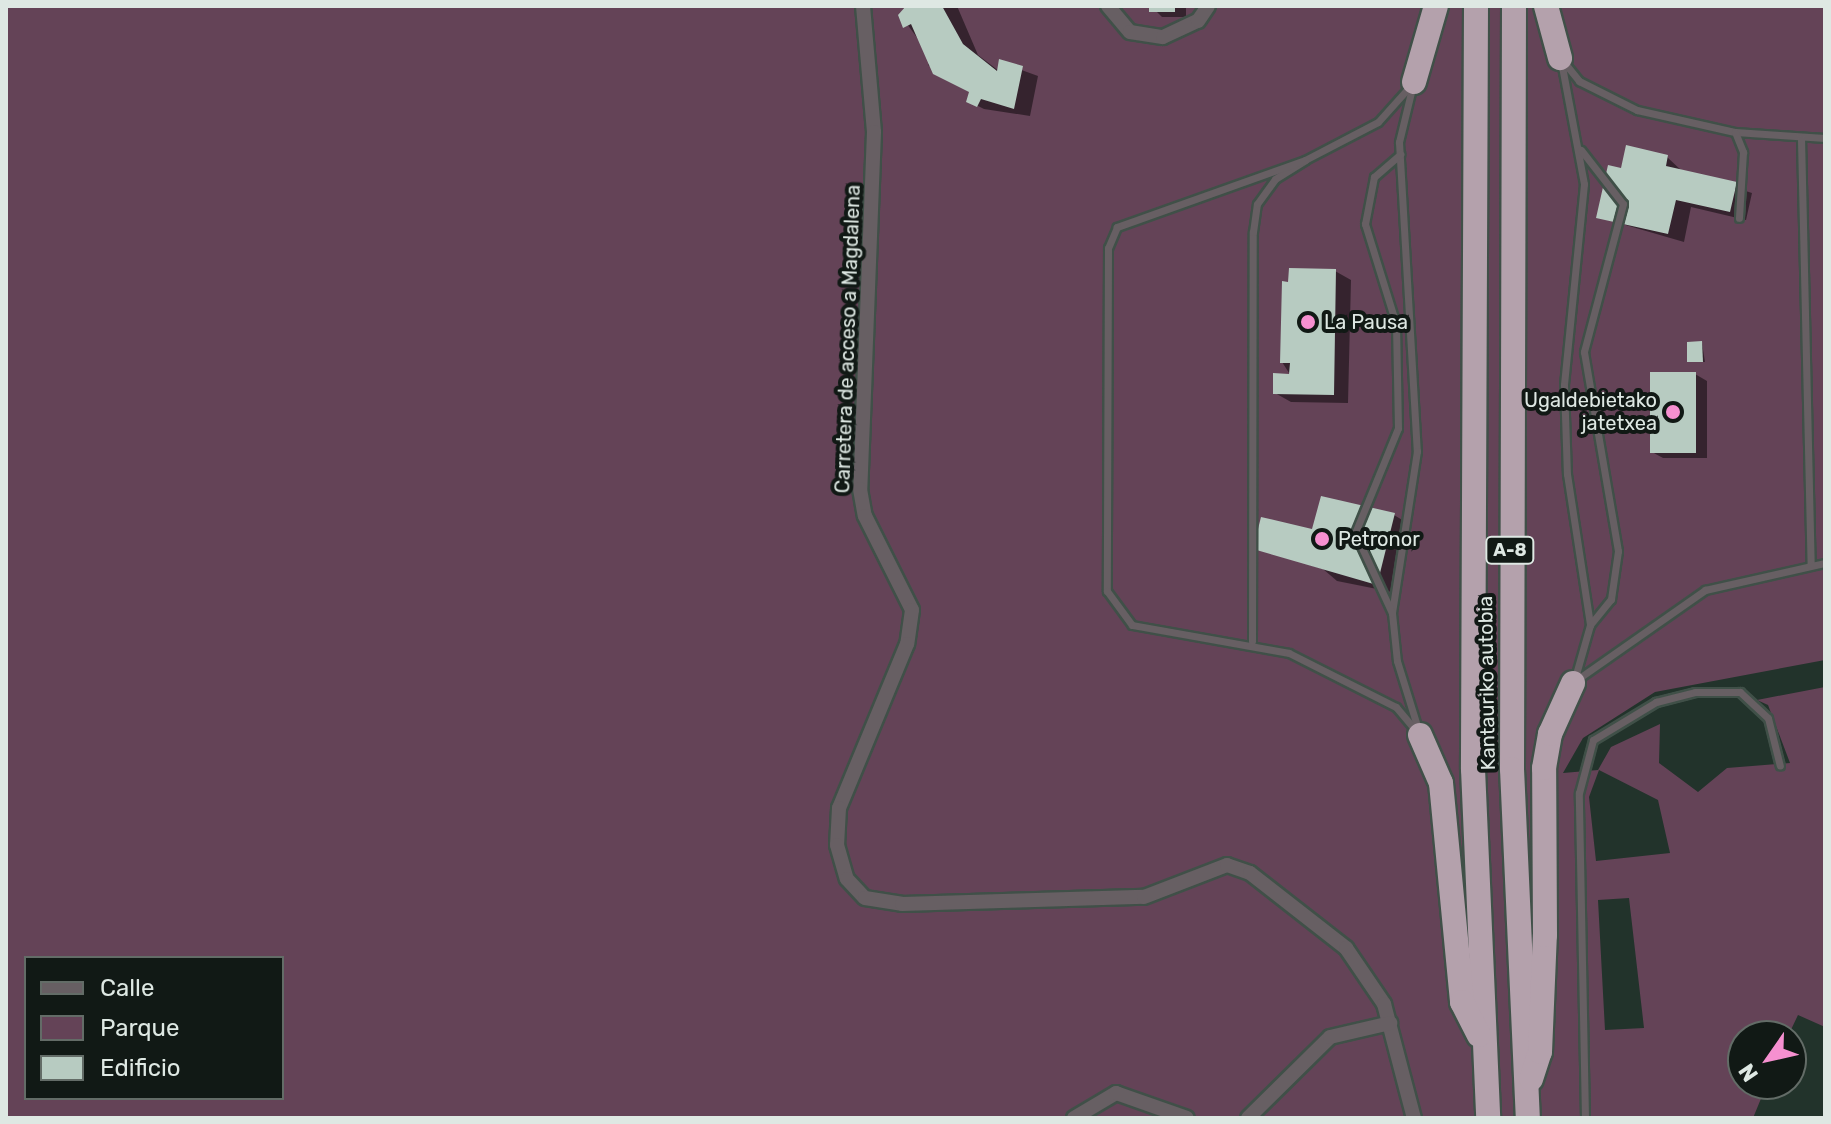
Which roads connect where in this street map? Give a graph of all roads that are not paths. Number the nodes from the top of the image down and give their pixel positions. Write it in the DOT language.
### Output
graph roads {
  1 [pos="863,6"];
  2 [pos="1108,6"];
  3 [pos="1208,6"];
  4 [pos="1436,6"];
  5 [pos="1476,6"];
  6 [pos="1514,6"];
  7 [pos="1546,6"];
  8 [pos="1560,58"];
  9 [pos="1414,82"];
  10 [pos="1735,132"];
  11 [pos="1801,138"];
  12 [pos="1825,138"];
  13 [pos="1580,149"];
  14 [pos="1400,154"];
  15 [pos="1305,160"];
  16 [pos="1739,218"];
  17 [pos="1825,563"];
  18 [pos="1811,565"];
  19 [pos="1392,613"];
  20 [pos="1590,625"];
  21 [pos="1252,641"];
  22 [pos="1573,683"];
  23 [pos="1420,735"];
  24 [pos="1780,766"];
  25 [pos="1390,1023"];
  26 [pos="1484,1043"];
  27 [pos="1527,1093"];
  28 [pos="1074,1118"];
  29 [pos="1187,1118"];
  30 [pos="1248,1118"];
  31 [pos="1414,1118"];
  32 [pos="1488,1118"];
  33 [pos="1528,1118"];
  34 [pos="1585,1118"];
  1 -- 25 [label="street, Carretera de acceso a Magdalena"];
  2 -- 3 [label="street"];
  4 -- 9 [label="highway"];
  5 -- 26 [label="highway, Kantauriko autobia / A-8"];
  6 -- 27 [label="highway, Kantauriko autobia / A-8"];
  7 -- 8 [label="highway"];
  8 -- 10 [label="lane"];
  8 -- 13 [label="lane"];
  9 -- 14 [label="lane"];
  9 -- 15 [label="lane"];
  10 -- 11 [label="lane"];
  10 -- 16 [label="lane"];
  11 -- 12 [label="lane"];
  11 -- 18 [label="lane"];
  13 -- 20 [label="lane"];
  13 -- 20 [label="lane"];
  14 -- 19 [label="lane"];
  14 -- 19 [label="lane"];
  15 -- 21 [label="lane"];
  15 -- 21 [label="lane"];
  17 -- 18 [label="lane"];
  18 -- 22 [label="lane"];
  19 -- 23 [label="lane"];
  20 -- 22 [label="lane"];
  21 -- 23 [label="lane"];
  22 -- 27 [label="highway"];
  23 -- 26 [label="highway"];
  24 -- 34 [label="lane"];
  25 -- 30 [label="street"];
  25 -- 31 [label="street, Carretera de acceso a Magdalena"];
  26 -- 32 [label="highway, Kantauriko autobia / A-8"];
  27 -- 33 [label="highway, Kantauriko autobia / A-8"];
  28 -- 29 [label="street"];
}
